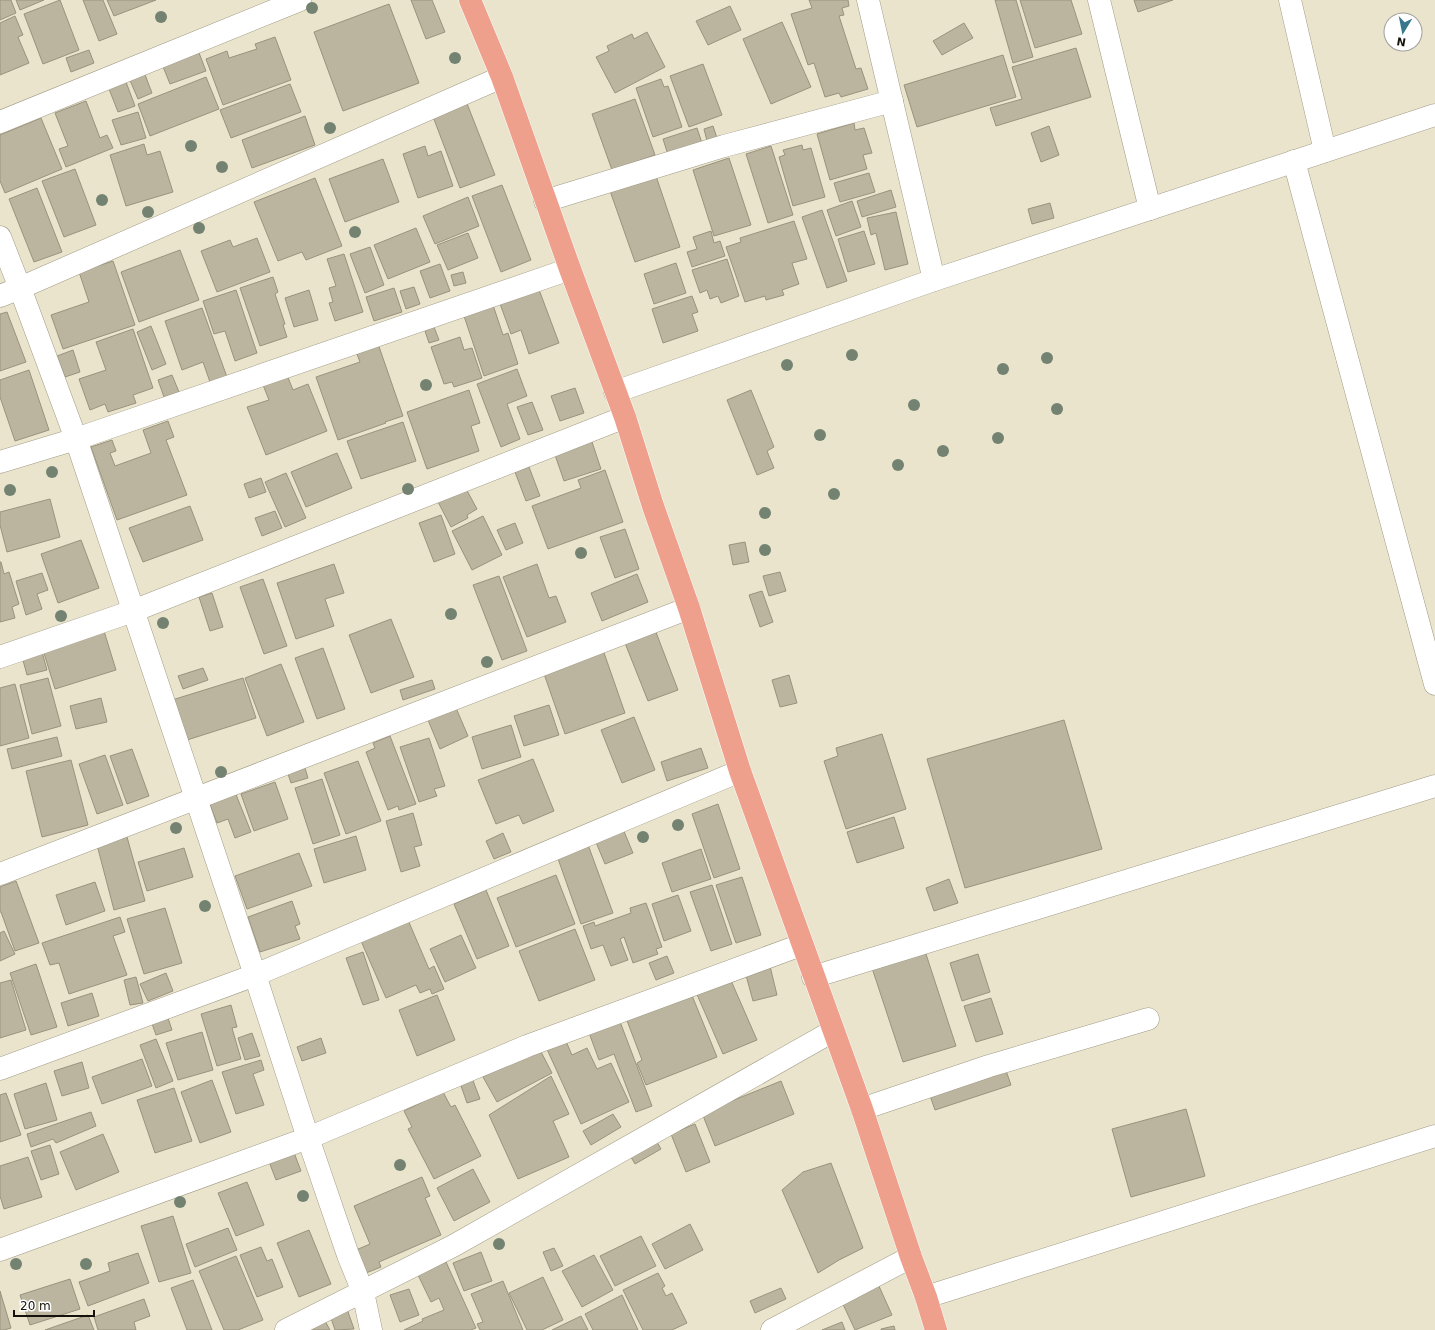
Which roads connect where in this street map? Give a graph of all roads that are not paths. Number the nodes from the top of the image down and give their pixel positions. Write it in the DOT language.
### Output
graph roads {
  1 [pos="300,0"];
  2 [pos="470,0"];
  3 [pos="868,0"];
  4 [pos="1099,0"];
  5 [pos="1290,0"];
  6 [pos="502,77"];
  7 [pos="892,101"];
  8 [pos="1435,115"];
  9 [pos="0,122"];
  10 [pos="1325,151"];
  11 [pos="1294,161"];
  12 [pos="545,201"];
  13 [pos="1150,209"];
  14 [pos="0,236"];
  15 [pos="570,269"];
  16 [pos="934,280"];
  17 [pos="20,288"];
  18 [pos="0,296"];
  19 [pos="615,392"];
  20 [pos="625,417"];
  21 [pos="76,439"];
  22 [pos="0,462"];
  23 [pos="689,608"];
  24 [pos="133,611"];
  25 [pos="0,657"];
  26 [pos="1435,684"];
  27 [pos="740,771"];
  28 [pos="1435,786"];
  29 [pos="196,799"];
  30 [pos="0,874"];
  31 [pos="801,945"];
  32 [pos="256,975"];
  33 [pos="813,977"];
  34 [pos="1148,1019"];
  35 [pos="833,1031"];
  36 [pos="0,1069"];
  37 [pos="862,1109"];
  38 [pos="1435,1136"];
  39 [pos="308,1138"];
  40 [pos="0,1250"];
  41 [pos="911,1257"];
  42 [pos="363,1292"];
  43 [pos="926,1298"];
  44 [pos="286,1330"];
  45 [pos="371,1330"];
  46 [pos="772,1330"];
  47 [pos="936,1330"];
  1 -- 9 [label="street"];
  2 -- 6 [label="highway"];
  3 -- 7 [label="street"];
  4 -- 13 [label="street"];
  5 -- 10 [label="street"];
  6 -- 12 [label="highway"];
  6 -- 17 [label="street"];
  7 -- 12 [label="street"];
  7 -- 16 [label="street"];
  8 -- 10 [label="street"];
  10 -- 11 [label="street"];
  11 -- 13 [label="street"];
  11 -- 26 [label="street"];
  12 -- 15 [label="highway"];
  13 -- 16 [label="street"];
  14 -- 17 [label="street"];
  15 -- 19 [label="highway"];
  15 -- 21 [label="street"];
  16 -- 19 [label="street"];
  17 -- 18 [label="street"];
  17 -- 21 [label="street"];
  19 -- 20 [label="highway"];
  20 -- 23 [label="highway"];
  20 -- 24 [label="street"];
  21 -- 22 [label="street"];
  21 -- 24 [label="street"];
  23 -- 27 [label="highway"];
  23 -- 29 [label="street"];
  24 -- 25 [label="street"];
  24 -- 29 [label="street"];
  27 -- 31 [label="highway"];
  27 -- 32 [label="street"];
  28 -- 33 [label="street"];
  29 -- 30 [label="street"];
  29 -- 32 [label="street"];
  31 -- 33 [label="highway"];
  31 -- 39 [label="street"];
  32 -- 36 [label="street"];
  32 -- 39 [label="street"];
  33 -- 35 [label="highway"];
  34 -- 37 [label="street"];
  35 -- 37 [label="highway"];
  35 -- 42 [label="street"];
  37 -- 41 [label="highway"];
  38 -- 43 [label="street"];
  39 -- 40 [label="street"];
  39 -- 42 [label="street"];
  41 -- 43 [label="highway"];
  41 -- 46 [label="street"];
  42 -- 44 [label="street"];
  42 -- 45 [label="street"];
  43 -- 47 [label="highway"];
}
